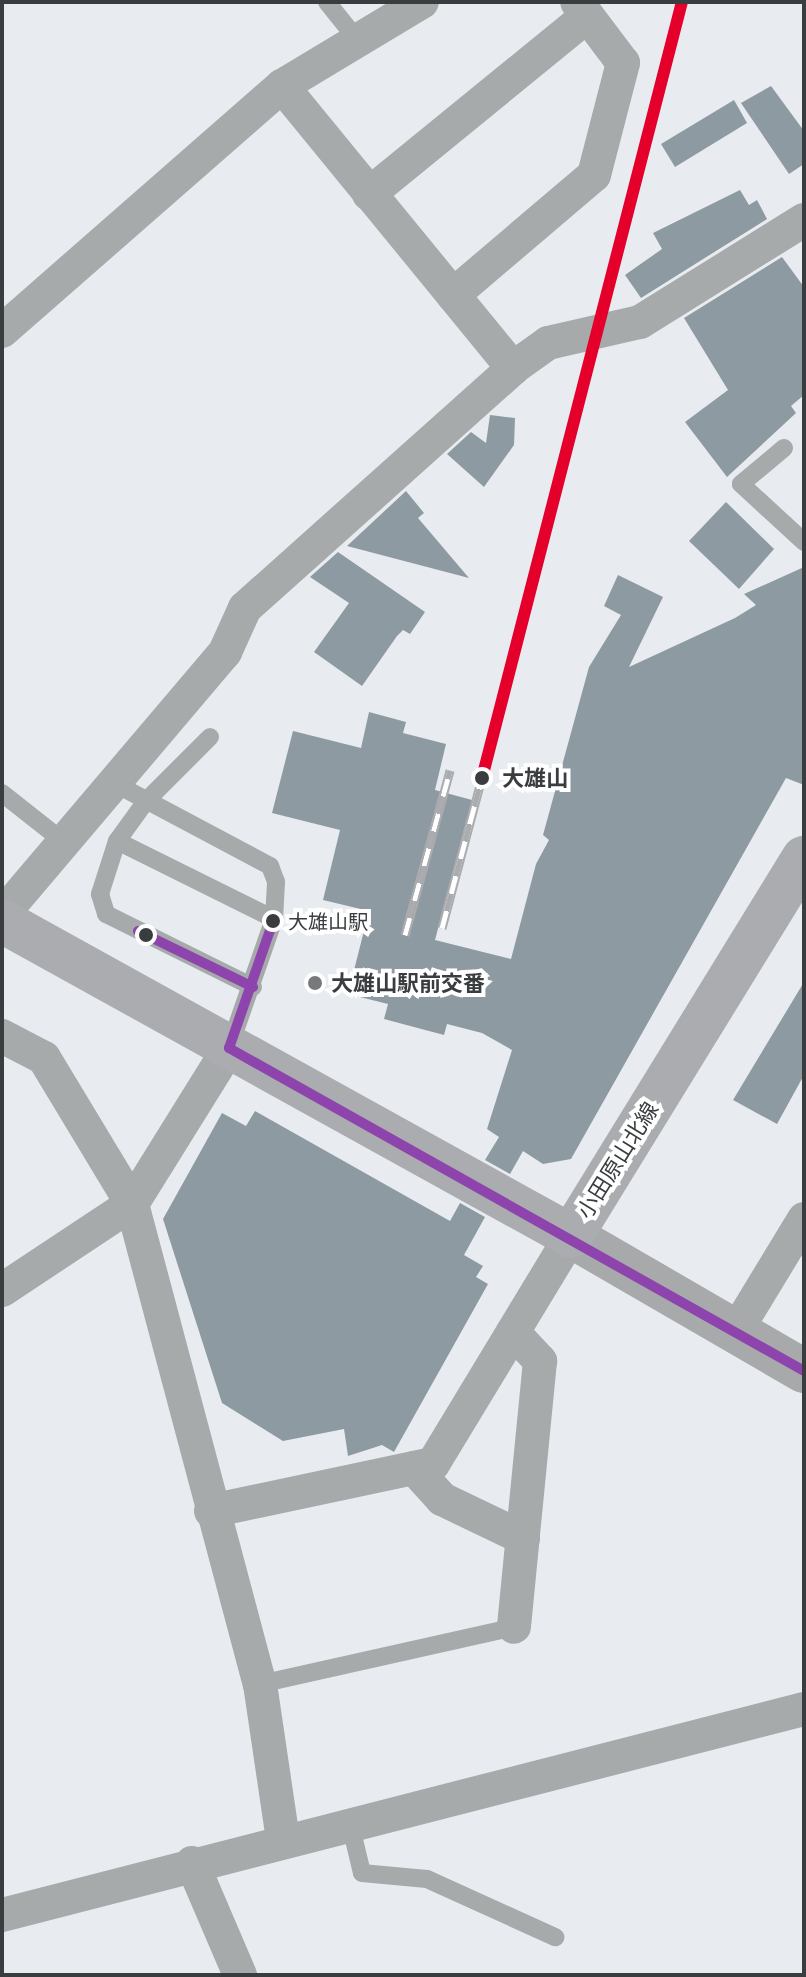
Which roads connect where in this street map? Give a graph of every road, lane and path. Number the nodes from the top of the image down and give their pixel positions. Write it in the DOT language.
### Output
graph roads {
  1 [pos="327,2"];
  2 [pos="422,2"];
  3 [pos="582,9"];
  4 [pos="355,37"];
  5 [pos="282,86"];
  6 [pos="369,194"];
  7 [pos="804,220"];
  8 [pos="453,295"];
  9 [pos="2,331"];
  10 [pos="513,368"];
  11 [pos="784,448"];
  12 [pos="804,542"];
  13 [pos="210,737"];
  14 [pos="114,783"];
  15 [pos="2,793"];
  16 [pos="146,801"];
  17 [pos="117,841"];
  18 [pos="64,842"];
  19 [pos="798,880"];
  20 [pos="2,918"];
  21 [pos="274,919"];
  22 [pos="253,987"];
  23 [pos="2,1036"];
  24 [pos="229,1048"];
  25 [pos="132,1204"];
  26 [pos="804,1219"];
  27 [pos="571,1236"];
  28 [pos="2,1290"];
  29 [pos="736,1331"];
  30 [pos="513,1332"];
  31 [pos="804,1371"];
  32 [pos="414,1468"];
  33 [pos="211,1511"];
  34 [pos="523,1538"];
  35 [pos="514,1627"];
  36 [pos="260,1684"];
  37 [pos="804,1709"];
  38 [pos="350,1823"];
  39 [pos="283,1840"];
  40 [pos="192,1863"];
  41 [pos="2,1915"];
  42 [pos="555,1937"];
  43 [pos="240,1975"];
  1 -- 4 [label="lane"];
  2 -- 4 [label="street"];
  3 -- 6 [label="street"];
  3 -- 8 [label="street"];
  4 -- 5 [label="street"];
  5 -- 6 [label="street"];
  5 -- 9 [label="street"];
  6 -- 8 [label="street"];
  7 -- 10 [label="street"];
  8 -- 10 [label="street"];
  10 -- 14 [label="street"];
  11 -- 12 [label="lane"];
  13 -- 16 [label="lane"];
  14 -- 16 [label="lane"];
  14 -- 18 [label="street"];
  15 -- 18 [label="lane"];
  16 -- 17 [label="lane"];
  16 -- 21 [label="lane"];
  17 -- 21 [label="lane"];
  17 -- 22 [label="lane"];
  18 -- 20 [label="street"];
  19 -- 27 [label="main road, 小田原山北線"];
  20 -- 24 [label="main road, 小田原山北線"];
  21 -- 22 [label="lane"];
  22 -- 24 [label="lane"];
  23 -- 25 [label="street"];
  24 -- 25 [label="street"];
  24 -- 27 [label="main road, 小田原山北線"];
  25 -- 28 [label="street"];
  25 -- 33 [label="street"];
  26 -- 29 [label="street"];
  27 -- 29 [label="main road"];
  27 -- 30 [label="street"];
  29 -- 31 [label="main road"];
  30 -- 32 [label="street"];
  30 -- 34 [label="street"];
  32 -- 33 [label="street"];
  32 -- 34 [label="street"];
  33 -- 36 [label="street"];
  34 -- 35 [label="street"];
  35 -- 36 [label="lane"];
  36 -- 39 [label="street"];
  37 -- 38 [label="street"];
  38 -- 39 [label="street"];
  38 -- 42 [label="lane"];
  39 -- 40 [label="street"];
  40 -- 41 [label="street"];
  40 -- 43 [label="street"];
}
